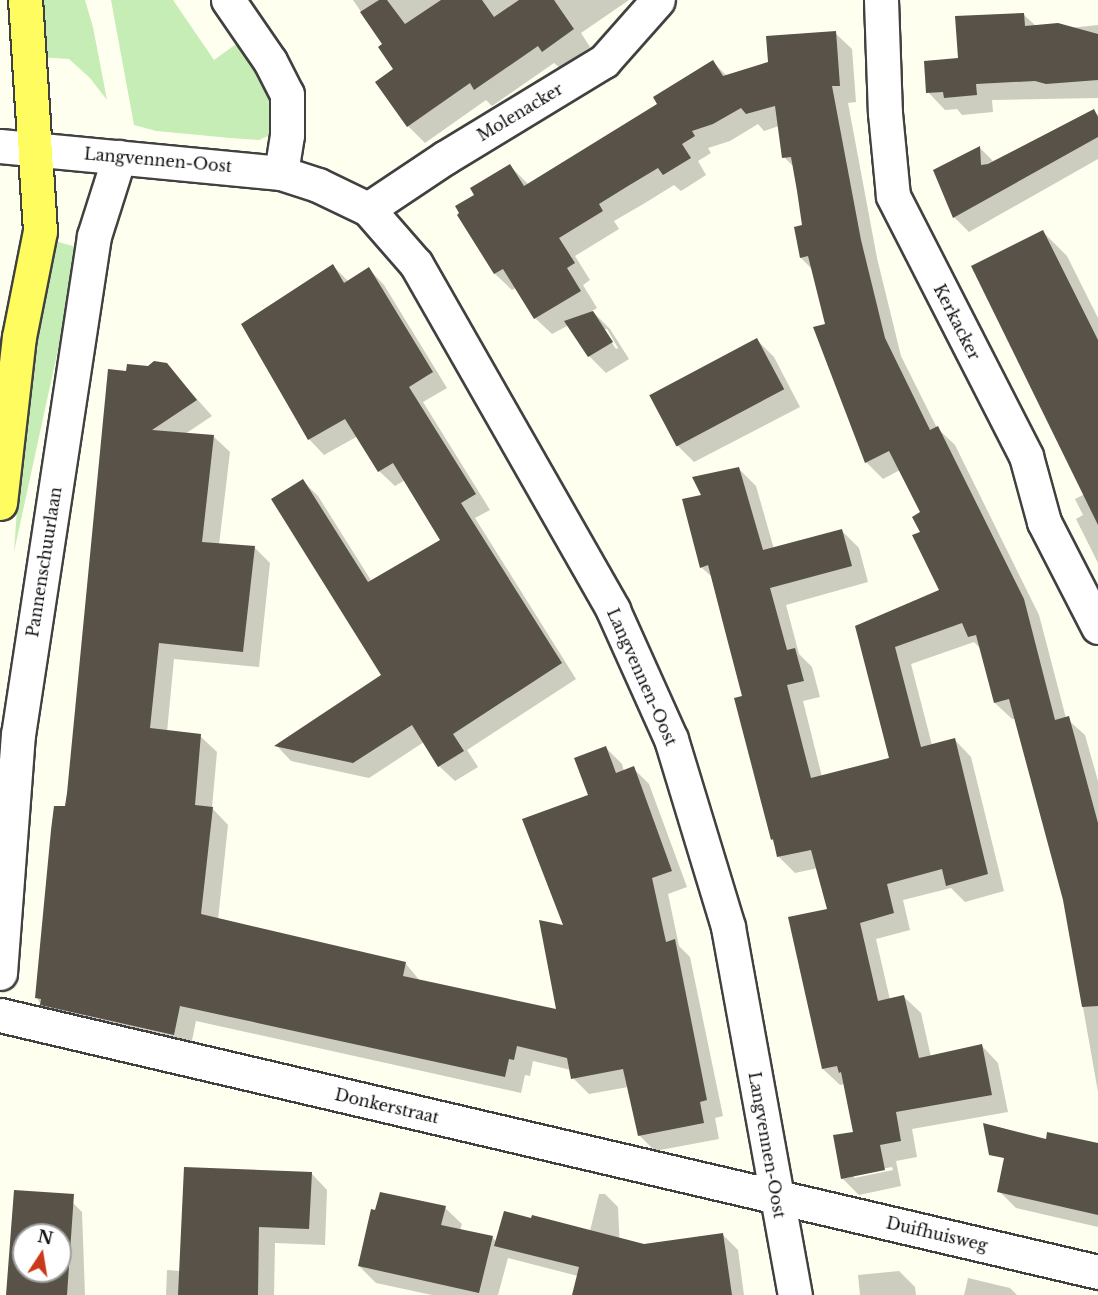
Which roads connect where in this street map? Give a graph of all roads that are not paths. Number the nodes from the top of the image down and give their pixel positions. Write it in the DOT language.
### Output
graph roads {
  1 [pos="25,0"];
  2 [pos="228,0"];
  3 [pos="658,0"];
  4 [pos="880,0"];
  5 [pos="0,146"];
  6 [pos="34,149"];
  7 [pos="119,157"];
  8 [pos="281,173"];
  9 [pos="368,209"];
  10 [pos="0,503"];
  11 [pos="1098,627"];
  12 [pos="0,973"];
  13 [pos="0,1015"];
  14 [pos="775,1196"];
  15 [pos="1098,1272"];
  16 [pos="795,1295"];
  1 -- 6 [label="main road"];
  2 -- 8 [label="street"];
  3 -- 9 [label="street, Molenacker"];
  4 -- 11 [label="street, Kerkacker"];
  5 -- 6 [label="street, Langvennen-Oost"];
  6 -- 7 [label="street, Langvennen-Oost"];
  6 -- 10 [label="main road"];
  7 -- 8 [label="street, Langvennen-Oost"];
  7 -- 12 [label="street, Pannenschuurlaan"];
  8 -- 9 [label="street, Langvennen-Oost"];
  9 -- 14 [label="street, Langvennen-Oost"];
  13 -- 14 [label="street, Donkerstraat"];
  14 -- 15 [label="street, Duifhuisweg"];
  14 -- 16 [label="street, Langvennen-Oost"];
}
